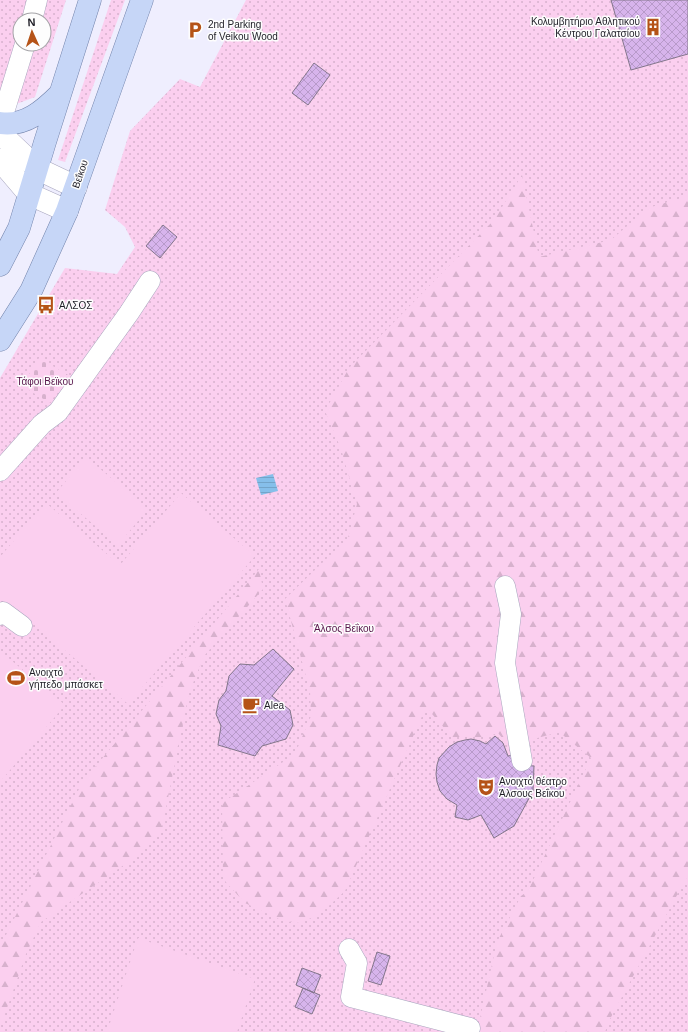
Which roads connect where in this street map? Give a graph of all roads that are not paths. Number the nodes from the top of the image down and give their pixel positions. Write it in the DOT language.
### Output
graph roads {
  1 [pos="37,0"];
  2 [pos="90,0"];
  3 [pos="142,0"];
  4 [pos="34,12"];
  5 [pos="22,52"];
  6 [pos="61,93"];
  7 [pos="3,116"];
  8 [pos="0,133"];
  9 [pos="0,160"];
  10 [pos="38,169"];
  11 [pos="76,187"];
  12 [pos="29,194"];
  13 [pos="67,212"];
  14 [pos="0,265"];
  15 [pos="150,281"];
  16 [pos="0,340"];
  17 [pos="0,471"];
  18 [pos="505,586"];
  19 [pos="0,615"];
  20 [pos="22,626"];
  21 [pos="522,761"];
  22 [pos="350,949"];
  23 [pos="470,1028"];
  1 -- 4 [label="street"];
  2 -- 6 [label="main road"];
  3 -- 11 [label="main road, Βεΐκου"];
  5 -- 7 [label="street"];
  6 -- 7 [label="main road"];
  6 -- 10 [label="main road"];
  8 -- 10 [label="street"];
  9 -- 12 [label="street"];
  10 -- 11 [label="street"];
  10 -- 12 [label="main road"];
  11 -- 13 [label="main road, Βεΐκου"];
  12 -- 13 [label="street"];
  12 -- 14 [label="main road"];
  13 -- 16 [label="main road, Βεΐκου"];
  15 -- 17 [label="street"];
  18 -- 21 [label="street"];
  19 -- 20 [label="street"];
  22 -- 23 [label="street"];
}
